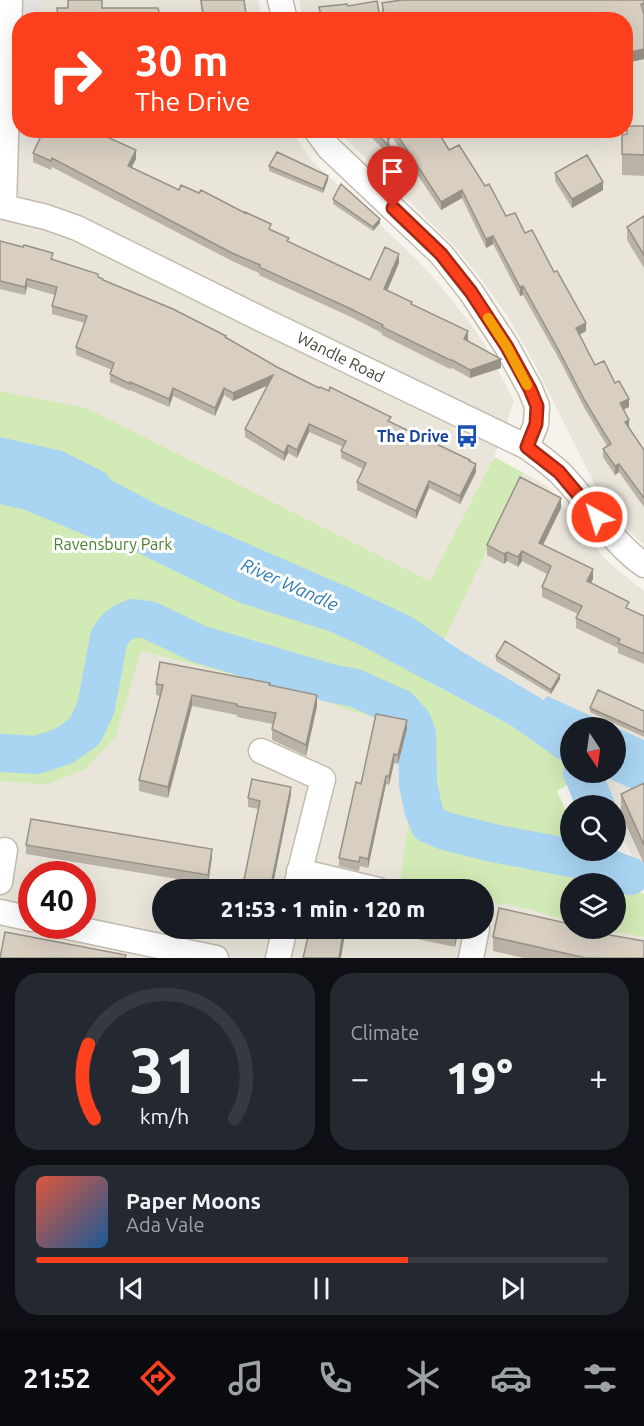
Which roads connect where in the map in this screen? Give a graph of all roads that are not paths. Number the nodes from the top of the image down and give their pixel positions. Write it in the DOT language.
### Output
graph roads {
  1 [pos="10,0"];
  2 [pos="322,138"];
  3 [pos="2,207"];
  4 [pos="527,447"];
  5 [pos="644,565"];
  6 [pos="261,751"];
  7 [pos="5,850"];
  8 [pos="297,879"];
  9 [pos="0,882"];
  10 [pos="0,912"];
  11 [pos="18,915"];
  12 [pos="96,933"];
  13 [pos="282,939"];
  14 [pos="475,939"];
  15 [pos="216,958"];
  16 [pos="278,958"];
  17 [pos="471,958"];
  1 -- 3 [label="street"];
  2 -- 4 [label="street"];
  3 -- 4 [label="street, Wandle Road"];
  4 -- 5 [label="street, Wandle Road"];
  6 -- 8 [label="street"];
  7 -- 9 [label="street"];
  10 -- 11 [label="street"];
  12 -- 15 [label="street"];
  13 -- 16 [label="street"];
  14 -- 17 [label="street"];
}
